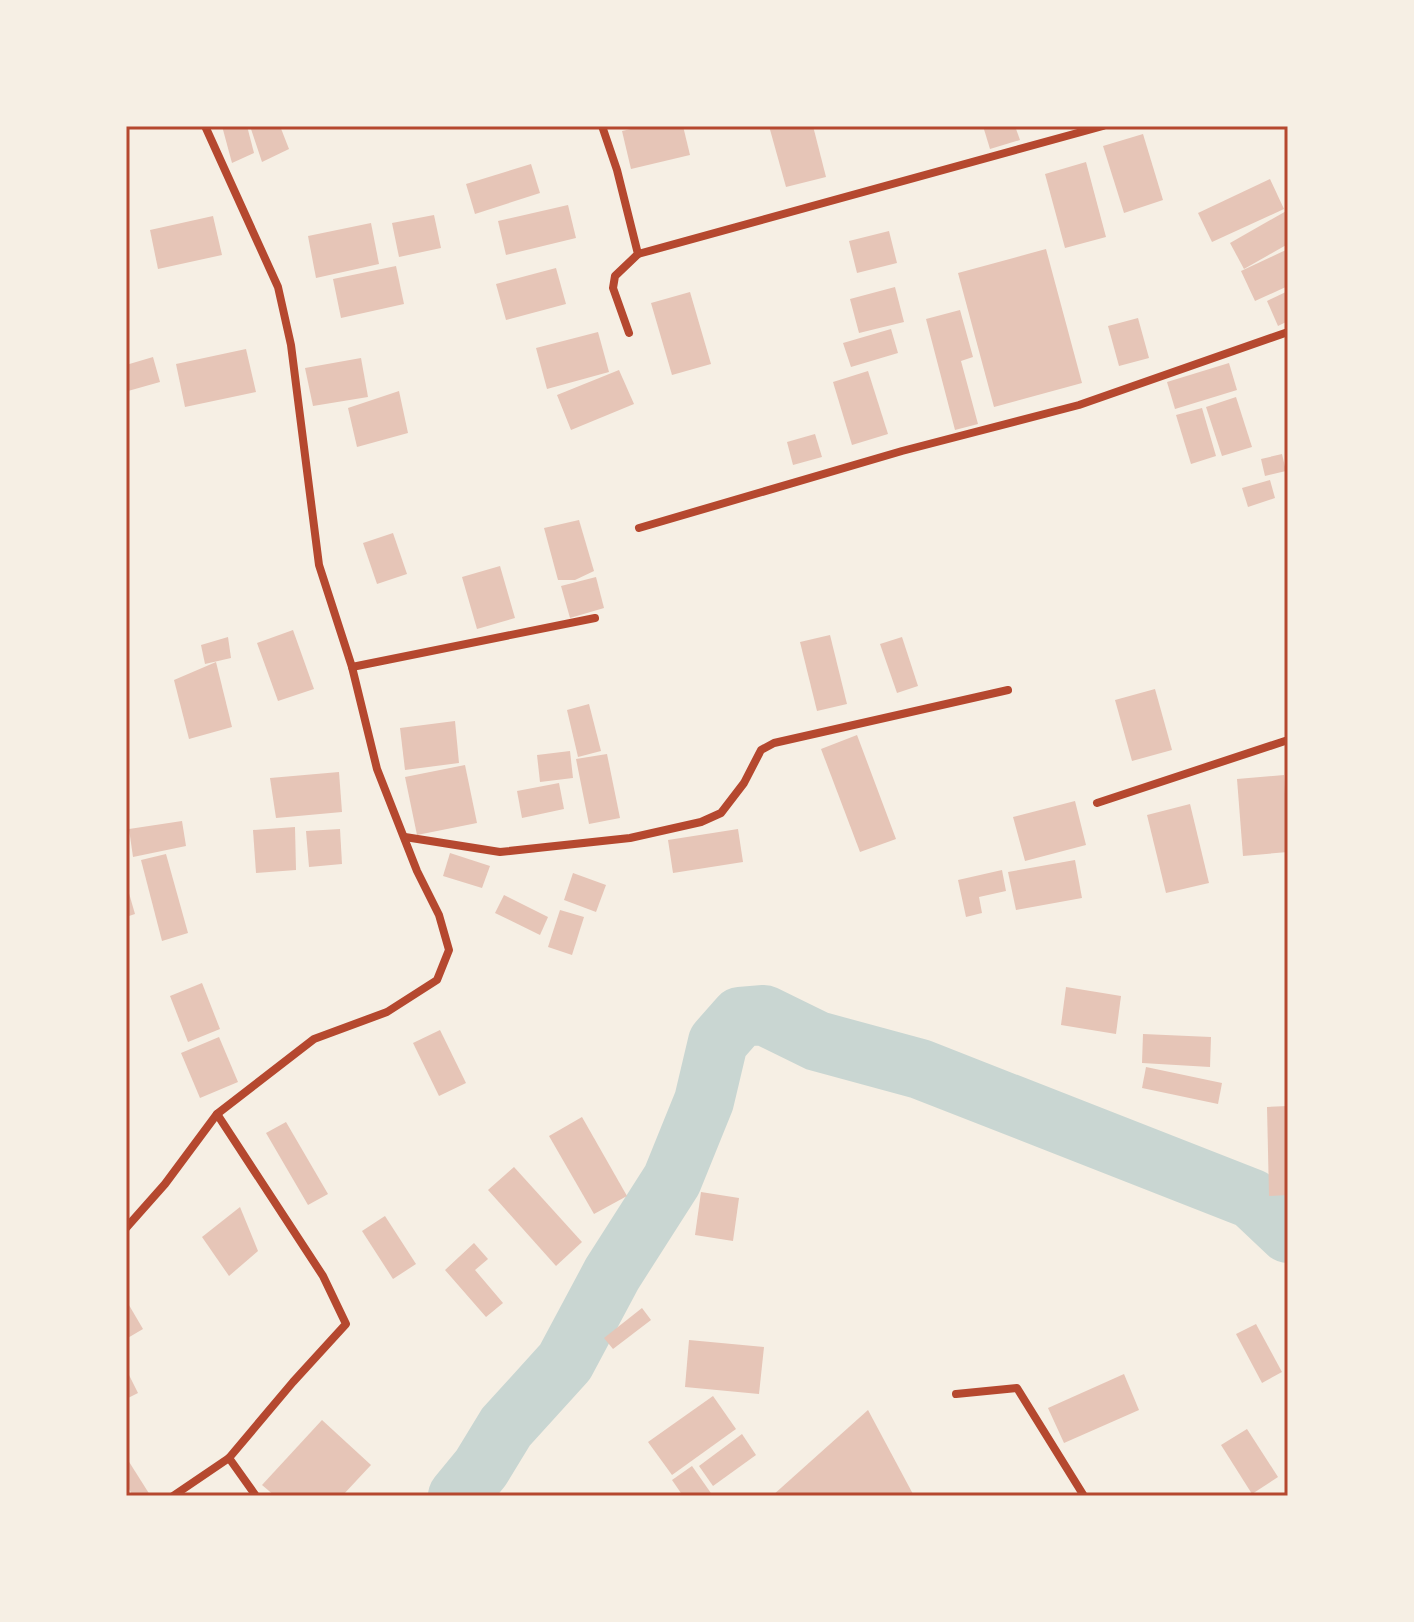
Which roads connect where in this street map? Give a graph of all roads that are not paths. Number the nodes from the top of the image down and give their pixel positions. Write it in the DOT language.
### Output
graph roads {
  1 [pos="205,126"];
  2 [pos="602,126"];
  3 [pos="1103,126"];
  4 [pos="638,254"];
  5 [pos="1288,332"];
  6 [pos="629,333"];
  7 [pos="639,528"];
  8 [pos="595,618"];
  9 [pos="352,667"];
  10 [pos="1008,690"];
  11 [pos="1288,740"];
  12 [pos="1097,803"];
  13 [pos="405,837"];
  14 [pos="217,1114"];
  15 [pos="126,1228"];
  16 [pos="956,1394"];
  17 [pos="229,1458"];
  18 [pos="173,1496"];
  19 [pos="256,1496"];
  20 [pos="1084,1496"];
  1 -- 9 [label="street"];
  2 -- 4 [label="street"];
  3 -- 4 [label="street"];
  4 -- 6 [label="street"];
  5 -- 7 [label="street"];
  8 -- 9 [label="street"];
  9 -- 13 [label="street"];
  10 -- 13 [label="street"];
  11 -- 12 [label="street"];
  13 -- 14 [label="street"];
  14 -- 15 [label="street"];
  14 -- 17 [label="street"];
  16 -- 20 [label="street"];
  17 -- 18 [label="street"];
  17 -- 19 [label="street"];
}
